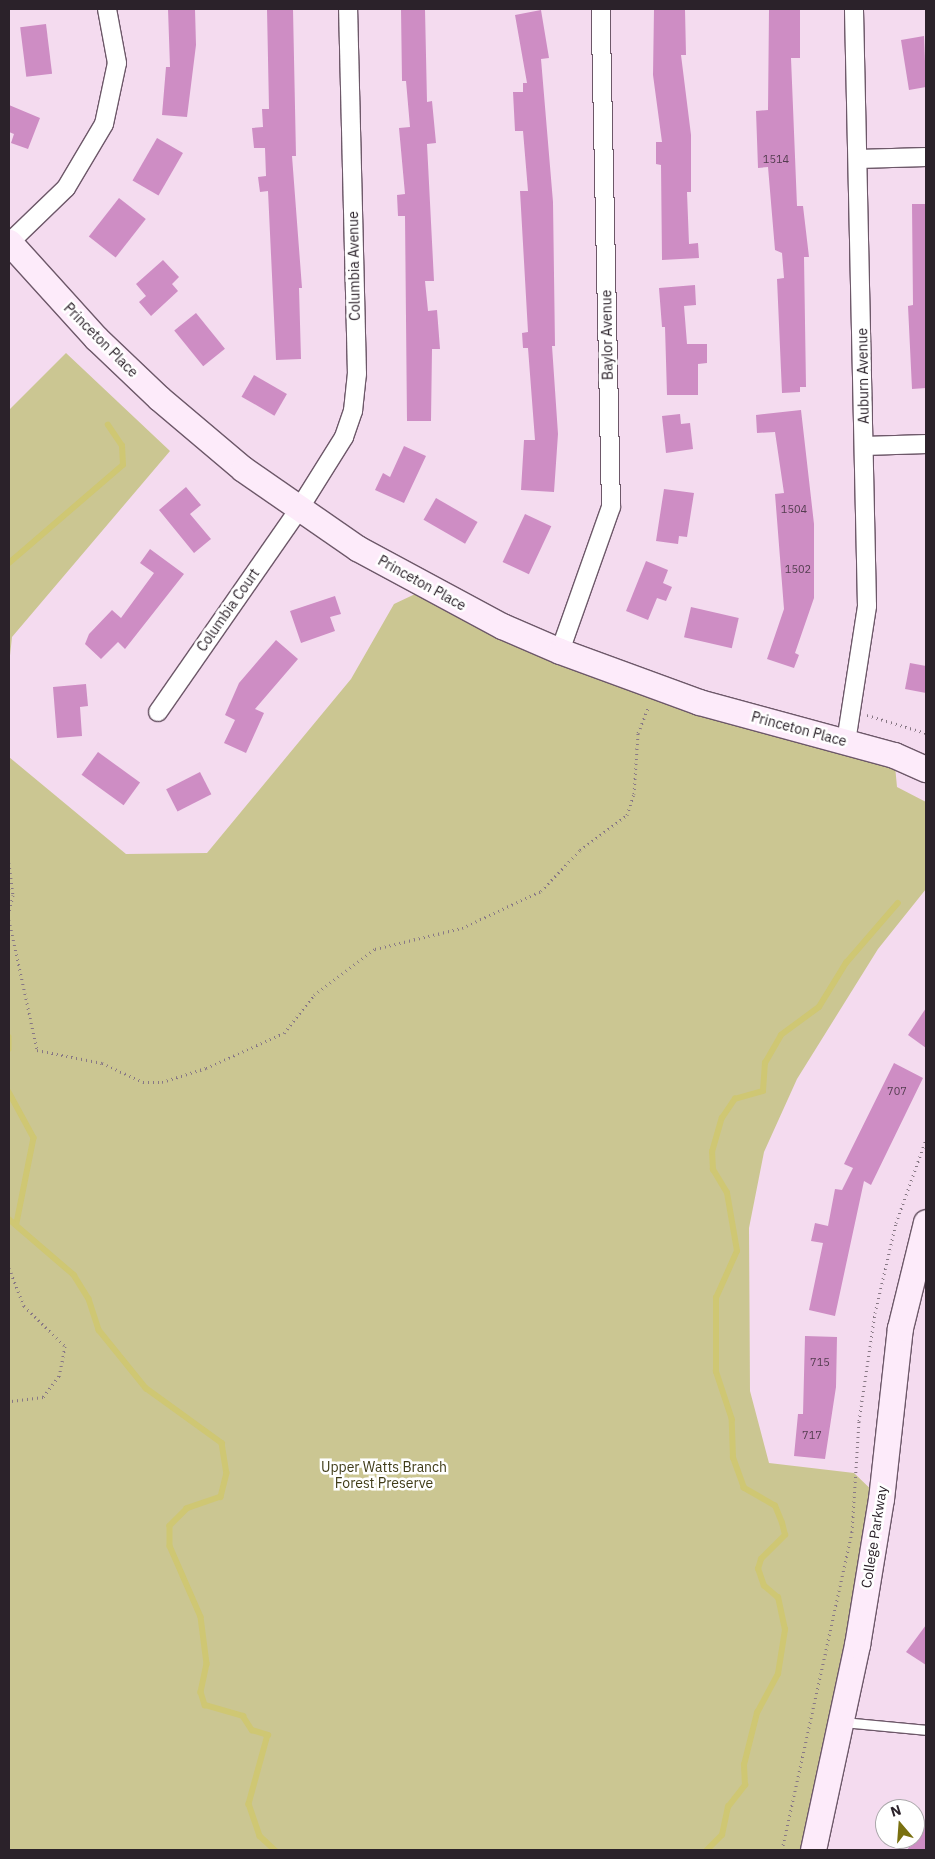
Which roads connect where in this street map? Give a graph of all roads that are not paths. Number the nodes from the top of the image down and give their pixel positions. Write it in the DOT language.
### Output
graph roads {
  1 [pos="107,9"];
  2 [pos="348,9"];
  3 [pos="601,9"];
  4 [pos="854,9"];
  5 [pos="926,156"];
  6 [pos="858,158"];
  7 [pos="9,242"];
  8 [pos="926,444"];
  9 [pos="865,446"];
  10 [pos="299,509"];
  11 [pos="560,651"];
  12 [pos="158,712"];
  13 [pos="846,742"];
  14 [pos="926,770"];
  15 [pos="926,1222"];
  16 [pos="841,1722"];
  17 [pos="926,1730"];
  18 [pos="813,1850"];
  1 -- 7 [label="street"];
  2 -- 10 [label="street, Columbia Avenue"];
  3 -- 11 [label="street, Baylor Avenue"];
  4 -- 6 [label="street, Auburn Avenue"];
  5 -- 6 [label="street"];
  6 -- 9 [label="street, Auburn Avenue"];
  7 -- 10 [label="street, Princeton Place"];
  8 -- 9 [label="street"];
  9 -- 13 [label="street, Auburn Avenue"];
  10 -- 11 [label="street, Princeton Place"];
  10 -- 12 [label="street, Columbia Court"];
  11 -- 13 [label="street, Princeton Place"];
  13 -- 14 [label="street, Princeton Place"];
  15 -- 16 [label="street, College Parkway"];
  16 -- 17 [label="lane"];
  16 -- 18 [label="street, College Parkway"];
}
